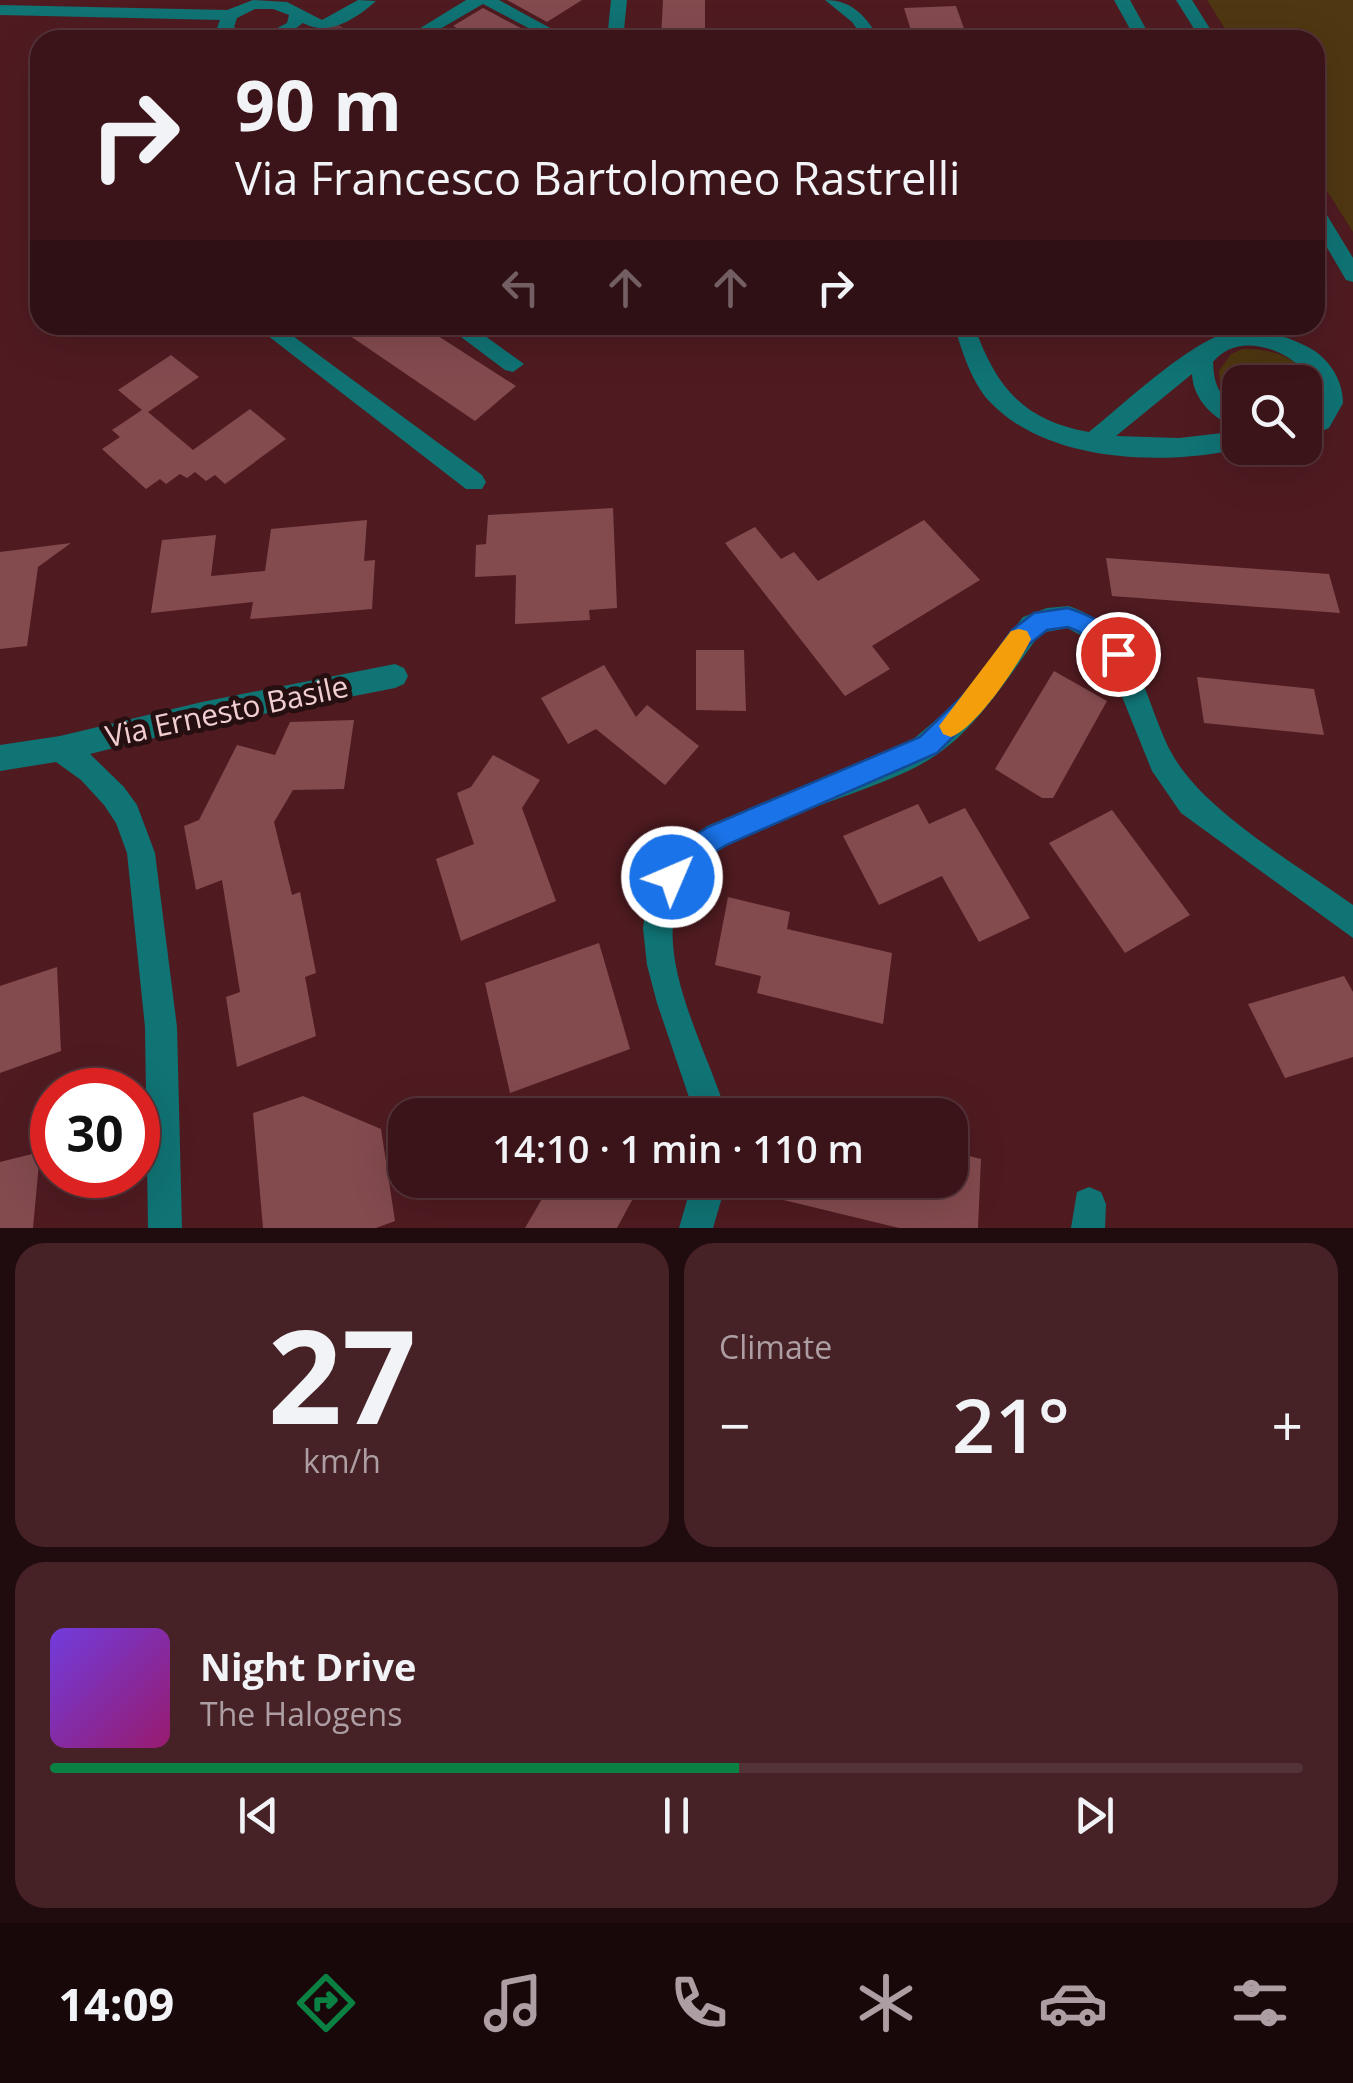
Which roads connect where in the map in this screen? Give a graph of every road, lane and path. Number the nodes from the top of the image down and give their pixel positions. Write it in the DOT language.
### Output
graph roads {
  1 [pos="478,0"];
  2 [pos="618,0"];
  3 [pos="832,0"];
  4 [pos="1122,0"];
  5 [pos="1184,0"];
  6 [pos="368,2"];
  7 [pos="491,2"];
  8 [pos="0,10"];
  9 [pos="297,13"];
  10 [pos="230,14"];
  11 [pos="227,30"];
  12 [pos="289,30"];
  13 [pos="436,30"];
  14 [pos="440,30"];
  15 [pos="545,30"];
  16 [pos="616,30"];
  17 [pos="866,30"];
  18 [pos="1138,30"];
  19 [pos="1203,30"];
  20 [pos="1325,228"];
  21 [pos="1353,275"];
  22 [pos="277,335"];
  23 [pos="470,335"];
  24 [pos="968,335"];
  25 [pos="1303,335"];
  26 [pos="1230,337"];
  27 [pos="1309,358"];
  28 [pos="513,364"];
  29 [pos="1314,365"];
  30 [pos="1322,375"];
  31 [pos="1222,407"];
  32 [pos="1322,420"];
  33 [pos="1095,440"];
  34 [pos="1222,442"];
  35 [pos="474,482"];
  36 [pos="395,676"];
  37 [pos="60,749"];
  38 [pos="0,758"];
  39 [pos="1353,924"];
  40 [pos="705,1098"];
  41 [pos="705,1198"];
  42 [pos="165,1228"];
  43 [pos="696,1228"];
  1 -- 13 [label="street"];
  2 -- 16 [label="street"];
  3 -- 17 [label="street"];
  4 -- 18 [label="street"];
  5 -- 19 [label="street"];
  6 -- 9 [label="street"];
  7 -- 14 [label="street"];
  7 -- 15 [label="street"];
  8 -- 10 [label="street"];
  9 -- 10 [label="street"];
  9 -- 12 [label="street"];
  10 -- 11 [label="street"];
  20 -- 21 [label="street"];
  22 -- 35 [label="street"];
  23 -- 28 [label="street"];
  24 -- 33 [label="street"];
  25 -- 27 [label="street"];
  26 -- 27 [label="street"];
  26 -- 31 [label="street"];
  26 -- 33 [label="street"];
  27 -- 29 [label="street"];
  30 -- 32 [label="street"];
  33 -- 34 [label="street"];
  36 -- 37 [label="street, Via Ernesto Basile"];
  37 -- 38 [label="street, Via Ernesto Basile"];
  37 -- 42 [label="street, Via Ernesto Basile"];
  39 -- 40 [label="street"];
  41 -- 43 [label="street"];
}
